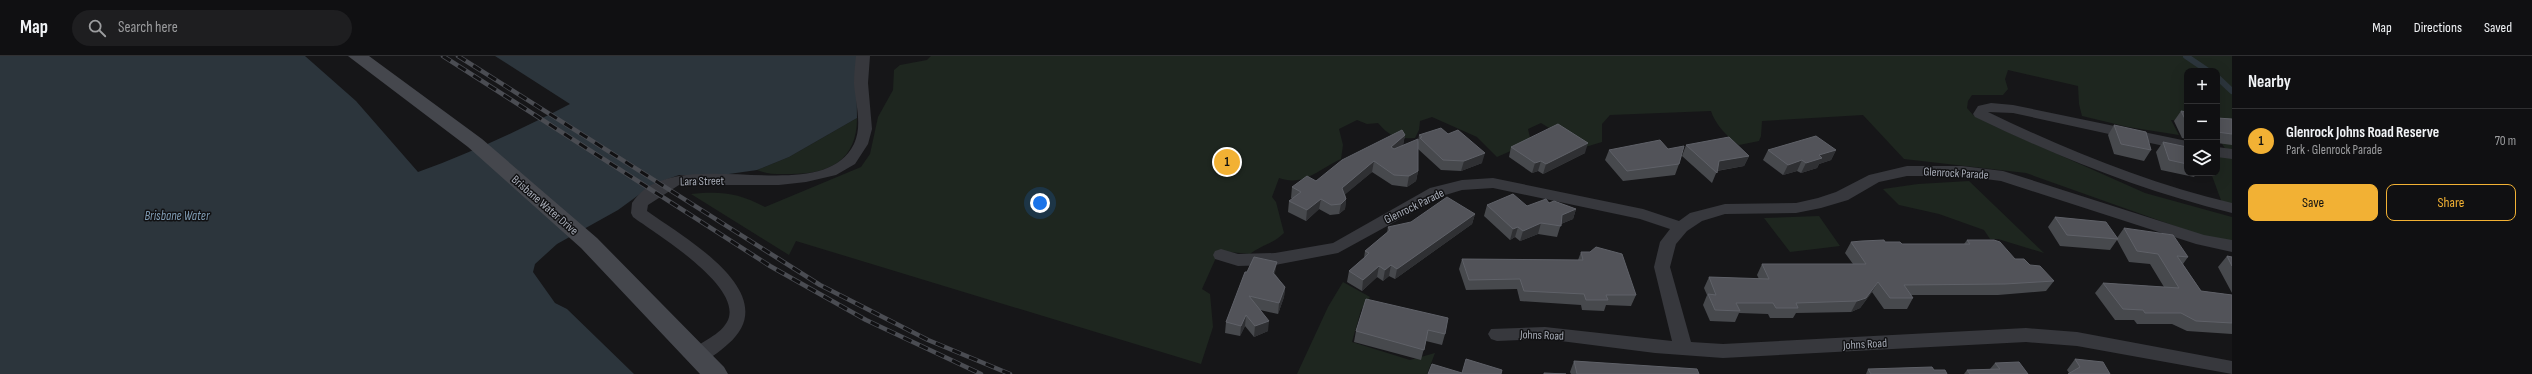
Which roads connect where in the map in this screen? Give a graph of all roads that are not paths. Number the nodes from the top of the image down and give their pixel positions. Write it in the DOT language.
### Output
graph roads {
  1 [pos="357,56"];
  2 [pos="863,56"];
  3 [pos="2184,145"];
  4 [pos="2220,152"];
  5 [pos="2232,154"];
  6 [pos="2232,208"];
  7 [pos="1681,227"];
  8 [pos="2232,246"];
  9 [pos="1221,255"];
  10 [pos="1497,334"];
  11 [pos="1683,347"];
  12 [pos="697,356"];
  13 [pos="2232,368"];
  14 [pos="715,374"];
  1 -- 12 [label="main road, Brisbane Water Drive"];
  2 -- 12 [label="street, Lara Street"];
  3 -- 6 [label="street"];
  4 -- 5 [label="street"];
  7 -- 8 [label="street, Glenrock Parade"];
  7 -- 9 [label="street, Glenrock Parade"];
  7 -- 11 [label="street, Glenrock Parade"];
  10 -- 11 [label="street, Johns Road"];
  11 -- 13 [label="street, Johns Road"];
  12 -- 14 [label="main road, Brisbane Water Drive"];
}
